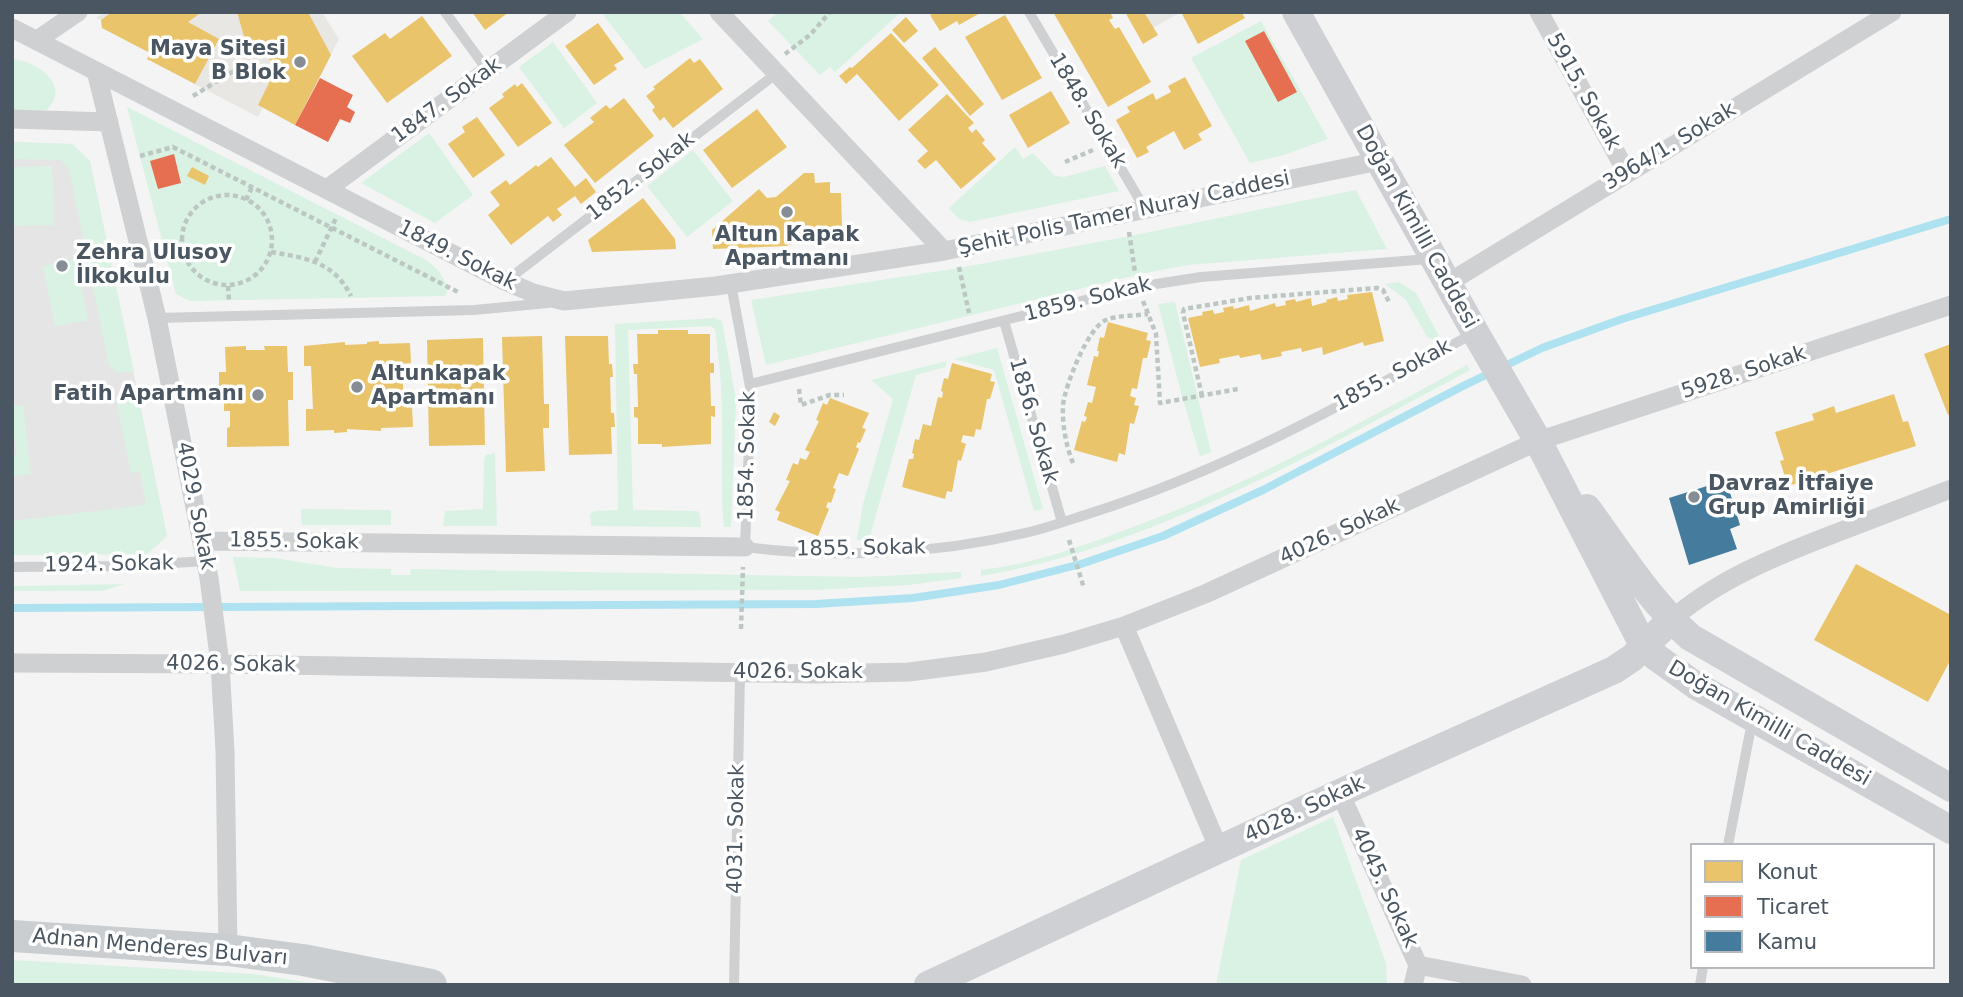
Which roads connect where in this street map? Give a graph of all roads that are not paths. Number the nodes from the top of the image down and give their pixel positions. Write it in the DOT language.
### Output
graph roads {
  1 [pos="78,12"];
  2 [pos="445,12"];
  3 [pos="567,12"];
  4 [pos="719,12"];
  5 [pos="1029,12"];
  6 [pos="1296,12"];
  7 [pos="1539,12"];
  8 [pos="1892,12"];
  9 [pos="21,35"];
  10 [pos="96,71"];
  11 [pos="488,71"];
  12 [pos="777,73"];
  13 [pos="12,120"];
  14 [pos="109,121"];
  15 [pos="1379,161"];
  16 [pos="1627,173"];
  17 [pos="327,189"];
  18 [pos="1136,211"];
  19 [pos="950,250"];
  20 [pos="1433,258"];
  21 [pos="505,281"];
  22 [pos="731,284"];
  23 [pos="1448,284"];
  24 [pos="564,301"];
  25 [pos="1951,305"];
  26 [pos="157,318"];
  27 [pos="1004,321"];
  28 [pos="1475,332"];
  29 [pos="750,384"];
  30 [pos="1538,441"];
  31 [pos="1951,489"];
  32 [pos="1062,522"];
  33 [pos="202,541"];
  34 [pos="745,547"];
  35 [pos="12,567"];
  36 [pos="208,570"];
  37 [pos="1671,620"];
  38 [pos="1124,626"];
  39 [pos="1646,645"];
  40 [pos="12,663"];
  41 [pos="220,664"];
  42 [pos="740,674"];
  43 [pos="1753,718"];
  44 [pos="1951,789"];
  45 [pos="1340,793"];
  46 [pos="1951,830"];
  47 [pos="1728,843"];
  48 [pos="1219,849"];
  49 [pos="12,936"];
  50 [pos="228,950"];
  51 [pos="1418,965"];
  52 [pos="431,985"];
  53 [pos="734,985"];
  54 [pos="928,985"];
  55 [pos="1413,985"];
  56 [pos="1522,985"];
  1 -- 9 [label="street"];
  2 -- 11 [label="lane"];
  3 -- 11 [label="street, 1847. Sokak"];
  4 -- 12 [label="street, Şehit Polis Tamer Nuray Caddesi"];
  5 -- 18 [label="lane, 1848. Sokak"];
  6 -- 15 [label="main road, Doğan Kimilli Caddesi"];
  7 -- 16 [label="street, 5915. Sokak"];
  8 -- 16 [label="street, 3964/1. Sokak"];
  9 -- 10 [label="street, 1849. Sokak"];
  10 -- 14 [label="street, 4029. Sokak"];
  10 -- 17 [label="street, 1849. Sokak"];
  11 -- 17 [label="street, 1847. Sokak"];
  12 -- 19 [label="street, Şehit Polis Tamer Nuray Caddesi"];
  12 -- 21 [label="lane, 1852. Sokak"];
  13 -- 14 [label="street"];
  14 -- 26 [label="street, 4029. Sokak"];
  15 -- 18 [label="street, Şehit Polis Tamer Nuray Caddesi"];
  15 -- 20 [label="main road, Doğan Kimilli Caddesi"];
  16 -- 23 [label="street, 3964/1. Sokak"];
  17 -- 21 [label="street, 1849. Sokak"];
  18 -- 19 [label="street, Şehit Polis Tamer Nuray Caddesi"];
  19 -- 22 [label="street, 1849. Sokak"];
  20 -- 23 [label="main road, Doğan Kimilli Caddesi"];
  20 -- 27 [label="lane, 1859. Sokak"];
  21 -- 24 [label="street, 1849. Sokak"];
  22 -- 24 [label="street, 1849. Sokak"];
  22 -- 29 [label="lane, 1854. Sokak"];
  23 -- 28 [label="main road, Doğan Kimilli Caddesi"];
  24 -- 26 [label="lane"];
  25 -- 30 [label="street, 5928. Sokak"];
  26 -- 33 [label="street, 4029. Sokak"];
  27 -- 29 [label="lane, 1859. Sokak"];
  27 -- 32 [label="lane, 1856. Sokak"];
  28 -- 30 [label="main road, Doğan Kimilli Caddesi"];
  28 -- 32 [label="lane, 1855. Sokak"];
  29 -- 34 [label="lane, 1854. Sokak"];
  30 -- 37 [label="main road, Doğan Kimilli Caddesi"];
  30 -- 38 [label="street, 4026. Sokak"];
  30 -- 39 [label="main road, Doğan Kimilli Caddesi"];
  31 -- 37 [label="street"];
  32 -- 34 [label="lane, 1855. Sokak"];
  33 -- 34 [label="street, 1855. Sokak"];
  33 -- 36 [label="street, 4029. Sokak"];
  35 -- 36 [label="lane, 1924. Sokak"];
  36 -- 41 [label="street, 4029. Sokak"];
  37 -- 39 [label="main road, 4028. Sokak"];
  37 -- 44 [label="main road, Doğan Kimilli Caddesi"];
  38 -- 42 [label="street, 4026. Sokak"];
  38 -- 48 [label="street"];
  39 -- 43 [label="main road, Doğan Kimilli Caddesi"];
  39 -- 45 [label="main road, 4028. Sokak"];
  40 -- 41 [label="street, 4026. Sokak"];
  41 -- 42 [label="street, 4026. Sokak"];
  41 -- 50 [label="street, 4029. Sokak"];
  42 -- 53 [label="lane, 4031. Sokak"];
  43 -- 46 [label="main road, Doğan Kimilli Caddesi"];
  43 -- 47 [label="lane"];
  45 -- 48 [label="main road, 4028. Sokak"];
  45 -- 51 [label="street, 4045. Sokak"];
  48 -- 54 [label="main road, 4028. Sokak"];
  49 -- 50 [label="main road, Adnan Menderes Bulvarı"];
  50 -- 52 [label="main road, Adnan Menderes Bulvarı"];
  51 -- 55 [label="street, 4045. Sokak"];
  51 -- 56 [label="street"];
}
